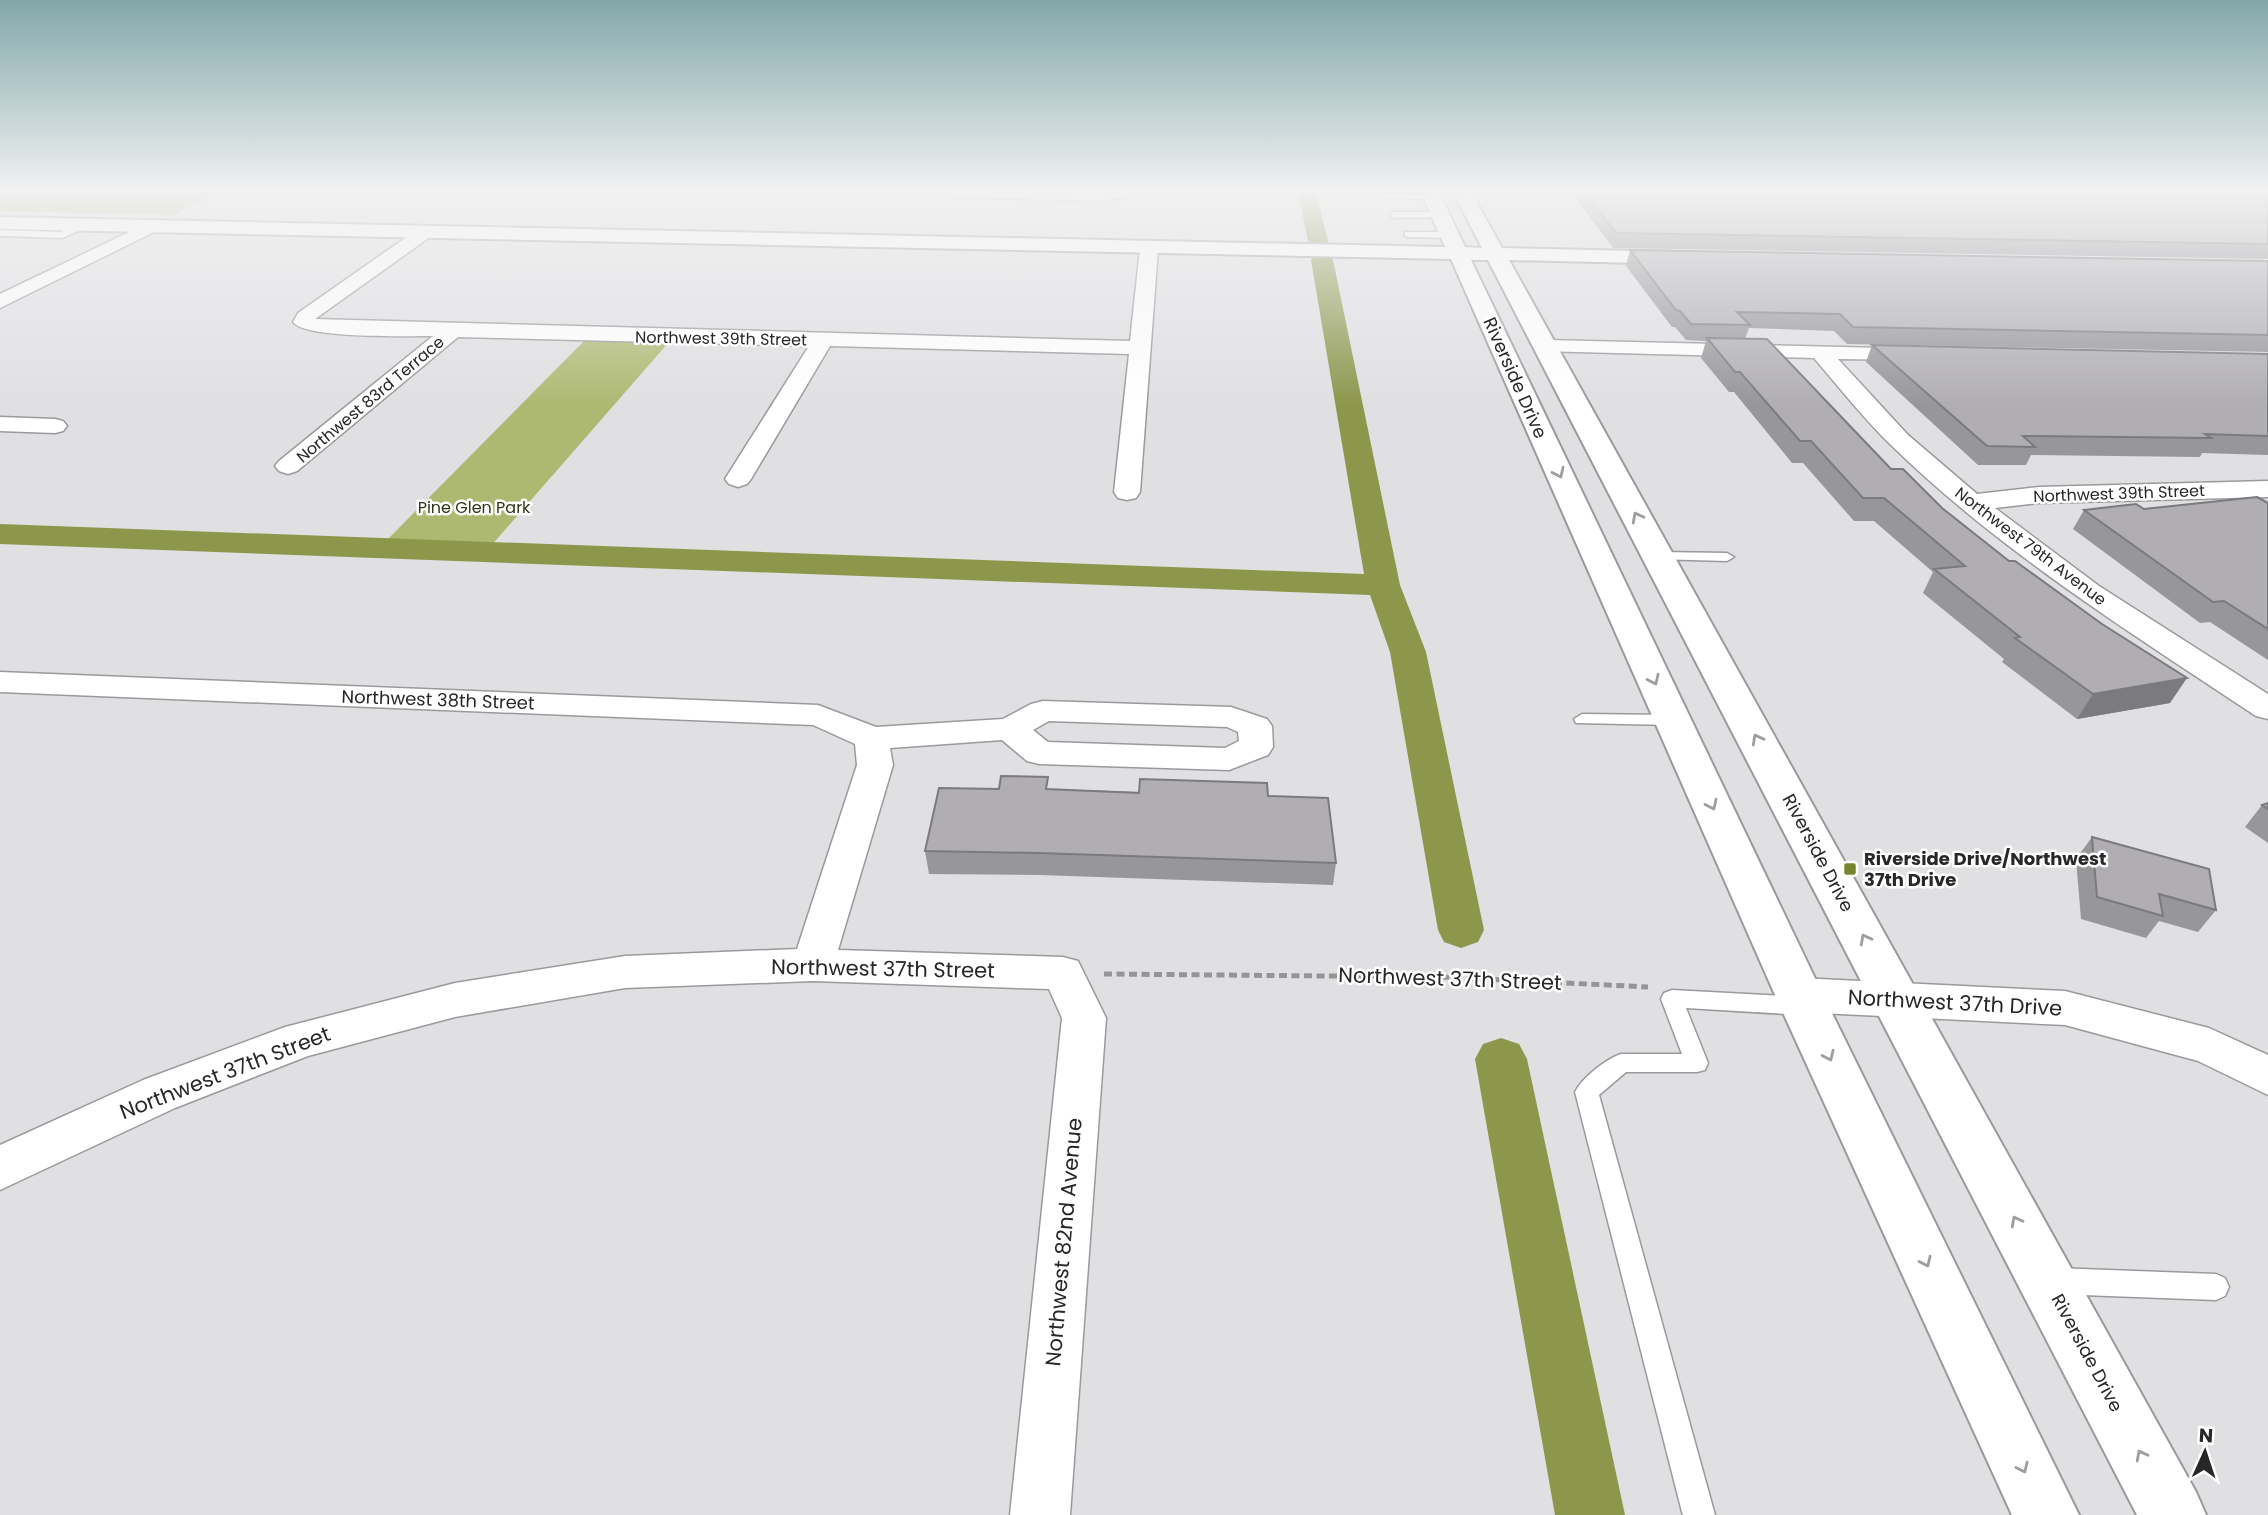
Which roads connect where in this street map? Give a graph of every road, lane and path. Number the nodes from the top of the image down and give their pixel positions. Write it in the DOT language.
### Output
graph roads {
  1 [pos="79,263"];
  2 [pos="381,263"];
  3 [pos="1149,263"];
  4 [pos="1463,263"];
  5 [pos="1499,263"];
  6 [pos="0,302"];
  7 [pos="452,331"];
  8 [pos="822,341"];
  9 [pos="1546,346"];
  10 [pos="1140,348"];
  11 [pos="1820,352"];
  12 [pos="1942,355"];
  13 [pos="0,424"];
  14 [pos="55,426"];
  15 [pos="288,466"];
  16 [pos="738,480"];
  17 [pos="2268,489"];
  18 [pos="1127,492"];
  19 [pos="1971,503"];
  20 [pos="1659,556"];
  21 [pos="1727,557"];
  22 [pos="0,682"];
  23 [pos="2268,709"];
  24 [pos="1582,719"];
  25 [pos="1672,720"];
  26 [pos="1010,729"];
  27 [pos="872,738"];
  28 [pos="813,965"];
  29 [pos="1063,973"];
  30 [pos="1662,988"];
  31 [pos="1897,999"];
  32 [pos="1802,1000"];
  33 [pos="2268,1076"];
  34 [pos="0,1168"];
  35 [pos="2048,1281"];
  36 [pos="2216,1287"];
  37 [pos="1040,1515"];
  38 [pos="1700,1515"];
  39 [pos="2046,1515"];
  40 [pos="2173,1515"];
  1 -- 6 [label="street"];
  2 -- 7 [label="street, Northwest 39th Street"];
  3 -- 10 [label="street"];
  4 -- 25 [label="street, Riverside Drive, one-way"];
  5 -- 9 [label="street, Riverside Drive"];
  7 -- 8 [label="street, Northwest 39th Street"];
  7 -- 15 [label="street, Northwest 83rd Terrace"];
  8 -- 10 [label="street, Northwest 39th Street"];
  8 -- 16 [label="street"];
  9 -- 11 [label="street"];
  20 -- 9 [label="street, Riverside Drive, one-way"];
  10 -- 18 [label="street"];
  11 -- 12 [label="street"];
  11 -- 19 [label="street, Northwest 79th Avenue"];
  13 -- 14 [label="street"];
  17 -- 19 [label="street, Northwest 39th Street"];
  19 -- 23 [label="street, Northwest 79th Avenue"];
  20 -- 21 [label="lane"];
  31 -- 20 [label="street, Riverside Drive, one-way"];
  22 -- 27 [label="street, Northwest 38th Street"];
  24 -- 25 [label="lane"];
  25 -- 32 [label="street, Riverside Drive, one-way"];
  26 -- 26 [label="street, Northwest 38th Street"];
  26 -- 27 [label="street, Northwest 38th Street"];
  27 -- 28 [label="street"];
  28 -- 29 [label="street, Northwest 37th Street"];
  28 -- 34 [label="street, Northwest 37th Street"];
  29 -- 30 [label="path, Northwest 37th Street"];
  29 -- 37 [label="street, Northwest 82nd Avenue"];
  31 -- 32 [label="street, Northwest 37th Drive"];
  31 -- 33 [label="street, Northwest 37th Drive"];
  35 -- 31 [label="street, Riverside Drive, one-way"];
  32 -- 38 [label="lane"];
  32 -- 39 [label="street, Riverside Drive, one-way"];
  35 -- 36 [label="lane"];
  40 -- 35 [label="street, Riverside Drive, one-way"];
}
